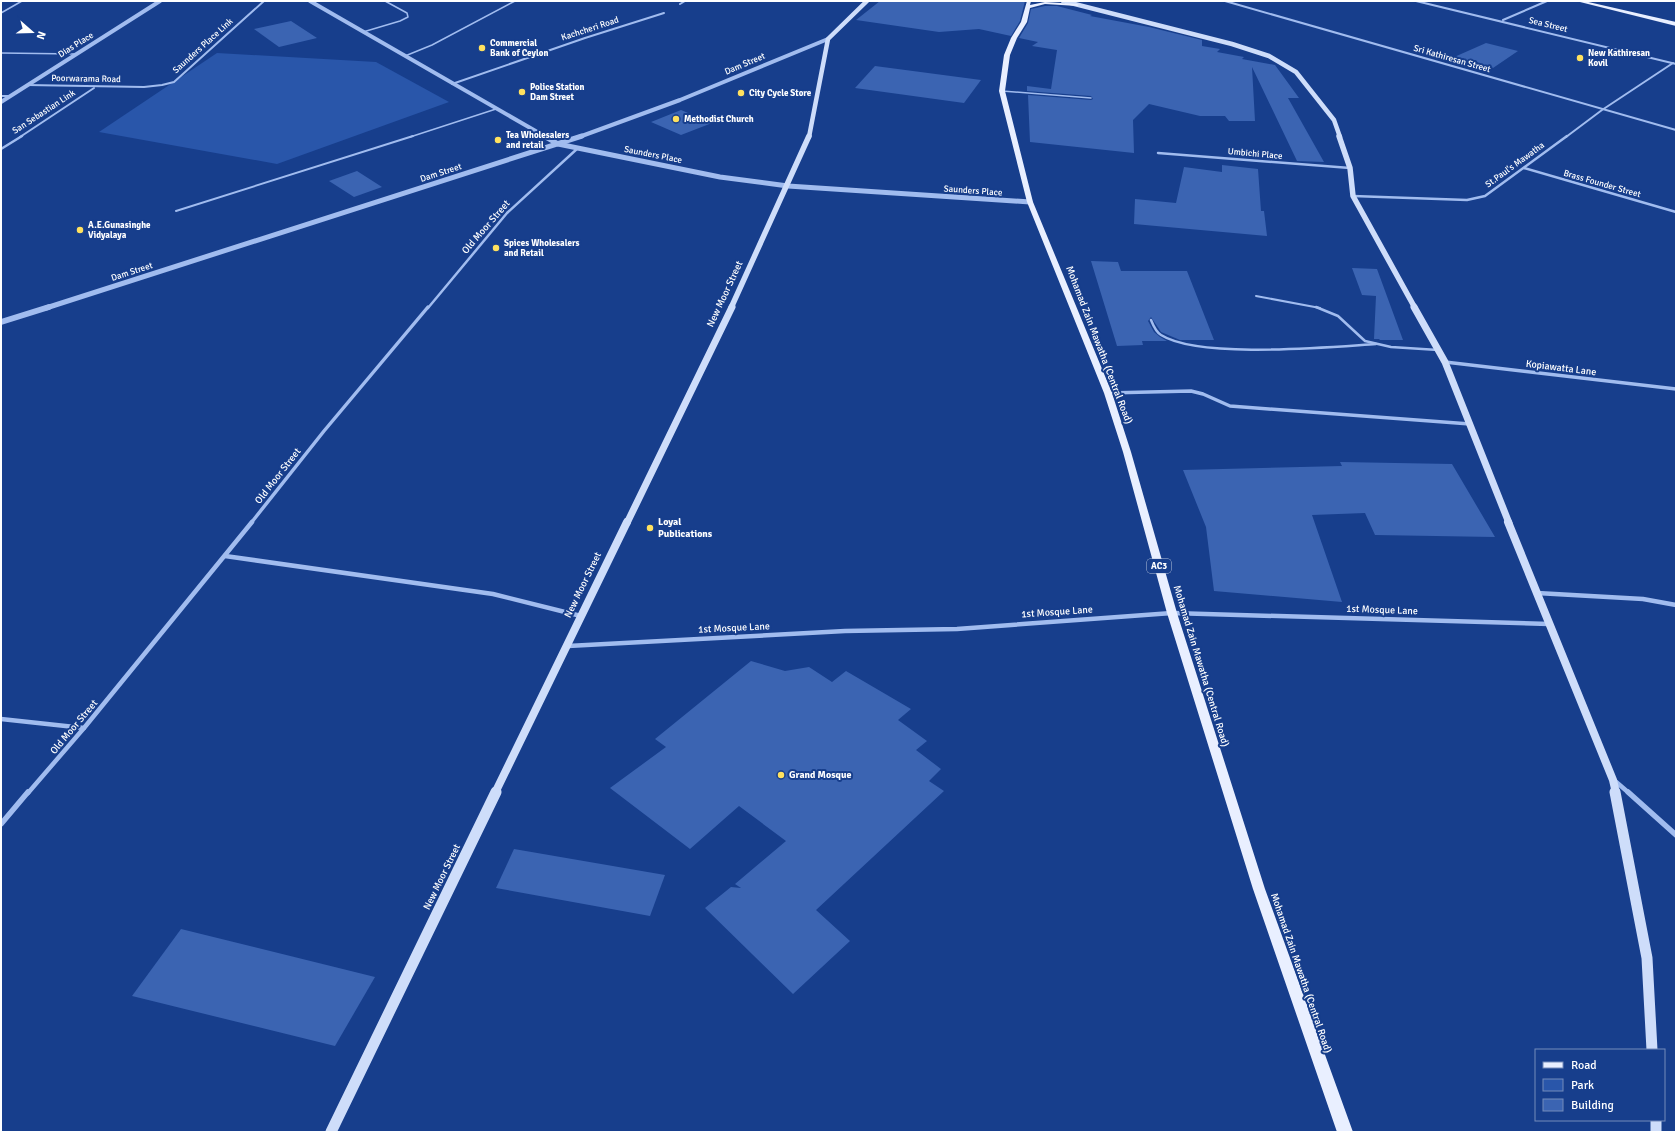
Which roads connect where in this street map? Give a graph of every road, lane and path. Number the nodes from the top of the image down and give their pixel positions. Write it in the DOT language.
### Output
graph roads {
  1 [pos="22,1"];
  2 [pos="160,1"];
  3 [pos="264,1"];
  4 [pos="310,1"];
  5 [pos="386,1"];
  6 [pos="515,1"];
  7 [pos="685,1"];
  8 [pos="867,1"];
  9 [pos="1063,1"];
  10 [pos="1225,1"];
  11 [pos="1416,1"];
  12 [pos="1547,1"];
  13 [pos="1578,1"];
  14 [pos="680,4"];
  15 [pos="1029,4"];
  16 [pos="1077,4"];
  17 [pos="1,13"];
  18 [pos="664,13"];
  19 [pos="1503,20"];
  20 [pos="1676,24"];
  21 [pos="363,32"];
  22 [pos="828,39"];
  23 [pos="1,52"];
  24 [pos="76,54"];
  25 [pos="405,56"];
  26 [pos="1674,64"];
  27 [pos="452,84"];
  28 [pos="27,85"];
  29 [pos="94,87"];
  30 [pos="144,87"];
  31 [pos="1002,91"];
  32 [pos="1,96"];
  33 [pos="10,96"];
  34 [pos="1091,98"];
  35 [pos="1,102"];
  36 [pos="498,108"];
  37 [pos="1602,110"];
  38 [pos="1676,130"];
  39 [pos="558,144"];
  40 [pos="578,148"];
  41 [pos="1,149"];
  42 [pos="1158,153"];
  43 [pos="1350,168"];
  44 [pos="1524,168"];
  45 [pos="788,186"];
  46 [pos="1353,196"];
  47 [pos="1030,202"];
  48 [pos="176,211"];
  49 [pos="1676,212"];
  50 [pos="1256,296"];
  51 [pos="1151,320"];
  52 [pos="1,322"];
  53 [pos="1376,344"];
  54 [pos="1438,350"];
  55 [pos="1445,362"];
  56 [pos="1676,389"];
  57 [pos="1108,393"];
  58 [pos="1470,424"];
  59 [pos="225,556"];
  60 [pos="1537,592"];
  61 [pos="1676,605"];
  62 [pos="1172,612"];
  63 [pos="582,616"];
  64 [pos="1549,624"];
  65 [pos="568,646"];
  66 [pos="1,719"];
  67 [pos="84,728"];
  68 [pos="1613,780"];
  69 [pos="1,824"];
  70 [pos="1676,835"];
  71 [pos="1652,1049"];
  72 [pos="1656,1121"];
  73 [pos="331,1132"];
  74 [pos="1345,1132"];
  75 [pos="1656,1132"];
  1 -- 17 [label="lane"];
  2 -- 24 [label="street, Dias Place"];
  3 -- 30 [label="street, Saunders Place Link"];
  4 -- 21 [label="street, Saunders Place"];
  5 -- 21 [label="lane"];
  6 -- 25 [label="lane"];
  7 -- 14 [label="street"];
  8 -- 22 [label="main road, Dam Street"];
  9 -- 16 [label="main road"];
  10 -- 37 [label="street, Sri Kathiresan Street"];
  11 -- 19 [label="street, Sea Street"];
  12 -- 19 [label="street"];
  13 -- 20 [label="main road"];
  15 -- 16 [label="main road"];
  15 -- 31 [label="main road, Mohamad Zain Mawatha (Central Road) / AC3"];
  16 -- 43 [label="main road"];
  18 -- 27 [label="street, Kachcheri Road"];
  19 -- 26 [label="street, Sea Street"];
  21 -- 25 [label="street, Saunders Place"];
  22 -- 39 [label="street, Dam Street"];
  22 -- 45 [label="main road, New Moor Street"];
  23 -- 24 [label="lane"];
  24 -- 28 [label="street, Dias Place"];
  25 -- 27 [label="street, Saunders Place"];
  26 -- 37 [label="street, St.Paul's Mawatha"];
  27 -- 36 [label="street, Saunders Place"];
  28 -- 29 [label="street, Poorwarama Road"];
  28 -- 33 [label="street, Dias Place"];
  29 -- 30 [label="street, Poorwarama Road"];
  29 -- 41 [label="street, San Sebastian Link"];
  31 -- 34 [label="lane"];
  31 -- 47 [label="main road, Mohamad Zain Mawatha (Central Road) / AC3"];
  32 -- 33 [label="street"];
  33 -- 35 [label="street, Dias Place"];
  36 -- 39 [label="street, Saunders Place"];
  36 -- 48 [label="lane"];
  37 -- 38 [label="street, Sri Kathiresan Street"];
  37 -- 44 [label="street, St.Paul's Mawatha"];
  39 -- 40 [label="street, Saunders Place"];
  39 -- 52 [label="street, Dam Street"];
  40 -- 45 [label="street, Saunders Place"];
  40 -- 59 [label="street, Old Moor Street"];
  42 -- 43 [label="street, Umbichi Place"];
  43 -- 46 [label="main road"];
  44 -- 46 [label="street, St.Paul's Mawatha"];
  44 -- 49 [label="street, Brass Founder Street"];
  45 -- 47 [label="street, Saunders Place"];
  45 -- 63 [label="main road, New Moor Street"];
  46 -- 54 [label="main road"];
  47 -- 57 [label="main road, Mohamad Zain Mawatha (Central Road) / AC3"];
  50 -- 53 [label="lane"];
  51 -- 53 [label="lane"];
  53 -- 54 [label="lane"];
  54 -- 55 [label="main road"];
  55 -- 56 [label="street, Kopiawatta Lane"];
  55 -- 58 [label="main road"];
  57 -- 58 [label="street"];
  57 -- 62 [label="main road, Mohamad Zain Mawatha (Central Road) / AC3"];
  58 -- 60 [label="main road"];
  59 -- 63 [label="street"];
  59 -- 67 [label="street, Old Moor Street"];
  60 -- 61 [label="street"];
  60 -- 64 [label="main road"];
  62 -- 64 [label="street, 1st Mosque Lane"];
  62 -- 65 [label="street, 1st Mosque Lane"];
  62 -- 74 [label="main road, Mohamad Zain Mawatha (Central Road) / AC3"];
  63 -- 65 [label="main road, New Moor Street"];
  64 -- 68 [label="main road"];
  65 -- 73 [label="main road, New Moor Street"];
  66 -- 67 [label="street"];
  67 -- 69 [label="street, Old Moor Street"];
  68 -- 70 [label="street"];
  68 -- 71 [label="main road"];
  72 -- 75 [label="main road"];
}
